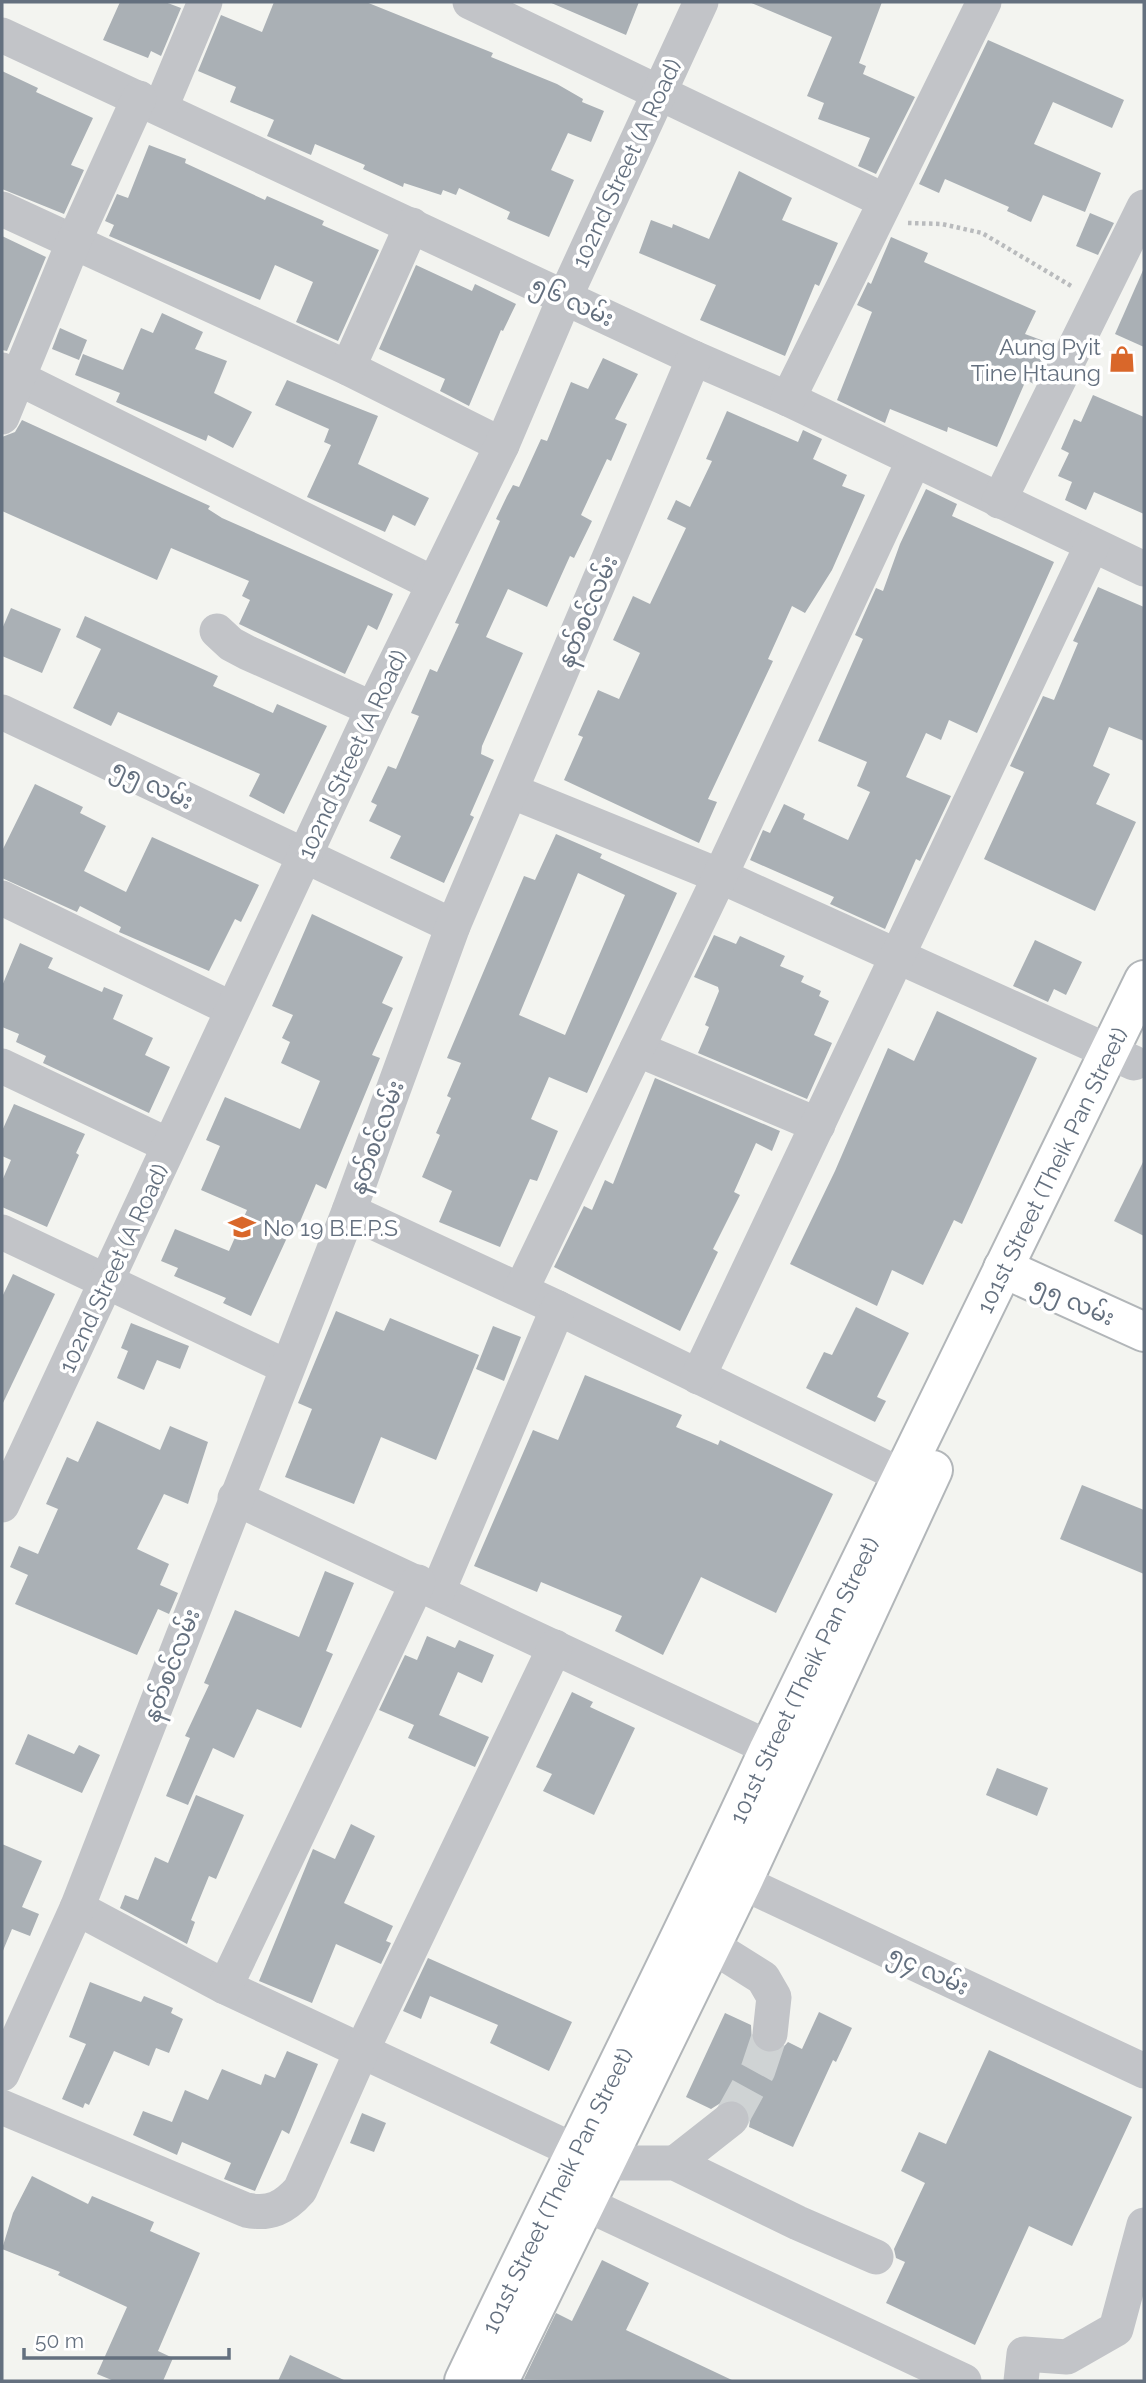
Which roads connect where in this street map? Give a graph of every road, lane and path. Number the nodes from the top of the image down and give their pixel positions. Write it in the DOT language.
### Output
graph roads {
  1 [pos="205,2"];
  2 [pos="470,2"];
  3 [pos="701,2"];
  4 [pos="984,2"];
  5 [pos="2,34"];
  6 [pos="658,92"];
  7 [pos="150,103"];
  8 [pos="1144,207"];
  9 [pos="2,209"];
  10 [pos="880,212"];
  11 [pos="412,225"];
  12 [pos="74,241"];
  13 [pos="565,297"];
  14 [pos="1098,301"];
  15 [pos="694,358"];
  16 [pos="348,368"];
  17 [pos="10,374"];
  18 [pos="788,398"];
  19 [pos="2,417"];
  20 [pos="502,445"];
  21 [pos="914,460"];
  22 [pos="999,501"];
  23 [pos="1092,545"];
  24 [pos="1144,569"];
  25 [pos="434,584"];
  26 [pos="217,631"];
  27 [pos="373,709"];
  28 [pos="2,712"];
  29 [pos="511,790"];
  30 [pos="304,856"];
  31 [pos="720,876"];
  32 [pos="2,898"];
  33 [pos="453,926"];
  34 [pos="898,957"];
  35 [pos="1144,980"];
  36 [pos="232,1009"];
  37 [pos="637,1049"];
  38 [pos="1129,1052"];
  39 [pos="2,1066"];
  40 [pos="818,1125"];
  41 [pos="169,1145"];
  42 [pos="349,1211"];
  43 [pos="2,1232"];
  44 [pos="1015,1274"];
  45 [pos="108,1282"];
  46 [pos="521,1290"];
  47 [pos="558,1308"];
  48 [pos="1144,1332"];
  49 [pos="287,1367"];
  50 [pos="698,1377"];
  51 [pos="913,1482"];
  52 [pos="235,1498"];
  53 [pos="2,1505"];
  54 [pos="428,1587"];
  55 [pos="555,1647"];
  56 [pos="783,1755"];
  57 [pos="728,1876"];
  58 [pos="77,1908"];
  59 [pos="712,1946"];
  60 [pos="225,1987"];
  61 [pos="770,2034"];
  62 [pos="362,2050"];
  63 [pos="1144,2071"];
  64 [pos="2,2074"];
  65 [pos="2,2107"];
  66 [pos="731,2119"];
  67 [pos="589,2156"];
  68 [pos="675,2163"];
  69 [pos="586,2204"];
  70 [pos="1144,2225"];
  71 [pos="877,2257"];
  72 [pos="464,2381"];
  73 [pos="499,2381"];
  74 [pos="964,2381"];
  75 [pos="1021,2381"];
  1 -- 7 [label="street"];
  2 -- 6 [label="street"];
  3 -- 6 [label="street, 102nd Street (A Road)"];
  4 -- 10 [label="street"];
  5 -- 7 [label="street, ၅၆ လမ်း"];
  6 -- 10 [label="street"];
  6 -- 13 [label="street, 102nd Street (A Road)"];
  7 -- 11 [label="street, ၅၆ လမ်း"];
  7 -- 12 [label="street"];
  8 -- 14 [label="street"];
  9 -- 12 [label="street"];
  10 -- 14 [label="path"];
  10 -- 18 [label="street"];
  11 -- 13 [label="street, ၅၆ လမ်း"];
  11 -- 16 [label="street"];
  12 -- 16 [label="street"];
  12 -- 17 [label="street"];
  13 -- 15 [label="street, ၅၆ လမ်း"];
  13 -- 20 [label="street, 102nd Street (A Road)"];
  14 -- 22 [label="street"];
  15 -- 18 [label="street, ၅၆ လမ်း"];
  15 -- 29 [label="street, နတ်စင်လမ်း"];
  16 -- 20 [label="street"];
  17 -- 19 [label="street"];
  17 -- 25 [label="street"];
  18 -- 21 [label="street, ၅၆ လမ်း"];
  20 -- 25 [label="street, 102nd Street (A Road)"];
  21 -- 22 [label="street, ၅၆ လမ်း"];
  21 -- 31 [label="street"];
  22 -- 23 [label="street, ၅၆ လမ်း"];
  23 -- 24 [label="street, ၅၆ လမ်း"];
  23 -- 34 [label="street"];
  25 -- 27 [label="street, 102nd Street (A Road)"];
  26 -- 27 [label="street"];
  27 -- 30 [label="street, 102nd Street (A Road)"];
  28 -- 30 [label="street, ၅၅ လမ်း"];
  29 -- 31 [label="street"];
  29 -- 33 [label="street, နတ်စင်လမ်း"];
  30 -- 33 [label="street, ၅၅ လမ်း"];
  30 -- 36 [label="street, 102nd Street (A Road)"];
  31 -- 34 [label="street"];
  31 -- 37 [label="street"];
  32 -- 36 [label="street"];
  33 -- 42 [label="street, နတ်စင်လမ်း"];
  34 -- 38 [label="street"];
  34 -- 40 [label="street"];
  35 -- 38 [label="main road, 101st Street (Theik Pan Street)"];
  36 -- 41 [label="street, 102nd Street (A Road)"];
  37 -- 40 [label="street"];
  37 -- 46 [label="street"];
  38 -- 44 [label="main road, 101st Street (Theik Pan Street)"];
  39 -- 41 [label="street"];
  40 -- 50 [label="street"];
  41 -- 45 [label="street, 102nd Street (A Road)"];
  42 -- 46 [label="street"];
  42 -- 49 [label="street, နတ်စင်လမ်း"];
  43 -- 45 [label="street"];
  44 -- 48 [label="main road, ၅၅ လမ်း"];
  44 -- 51 [label="main road, 101st Street (Theik Pan Street)"];
  45 -- 49 [label="street"];
  45 -- 53 [label="street, 102nd Street (A Road)"];
  46 -- 47 [label="street"];
  47 -- 50 [label="street"];
  47 -- 54 [label="street"];
  49 -- 52 [label="street, နတ်စင်လမ်း"];
  50 -- 51 [label="street"];
  51 -- 56 [label="main road, 101st Street (Theik Pan Street)"];
  52 -- 54 [label="street"];
  52 -- 58 [label="street, နတ်စင်လမ်း"];
  54 -- 55 [label="street"];
  54 -- 60 [label="street"];
  55 -- 56 [label="street"];
  55 -- 62 [label="street"];
  56 -- 57 [label="main road, 101st Street (Theik Pan Street)"];
  57 -- 59 [label="main road, 101st Street (Theik Pan Street)"];
  57 -- 63 [label="street, ၅၄ လမ်း"];
  57 -- 67 [label="main road, 101st Street (Theik Pan Street)"];
  58 -- 60 [label="street"];
  58 -- 64 [label="street, နတ်စင်လမ်း"];
  59 -- 61 [label="street"];
  59 -- 67 [label="main road, 101st Street (Theik Pan Street)"];
  60 -- 62 [label="street"];
  62 -- 65 [label="street"];
  62 -- 67 [label="street"];
  66 -- 68 [label="street"];
  67 -- 68 [label="street"];
  67 -- 69 [label="main road, 101st Street (Theik Pan Street)"];
  67 -- 72 [label="main road, 101st Street (Theik Pan Street)"];
  68 -- 71 [label="street"];
  69 -- 73 [label="main road, 101st Street (Theik Pan Street)"];
  69 -- 74 [label="street"];
  70 -- 75 [label="street"];
}
